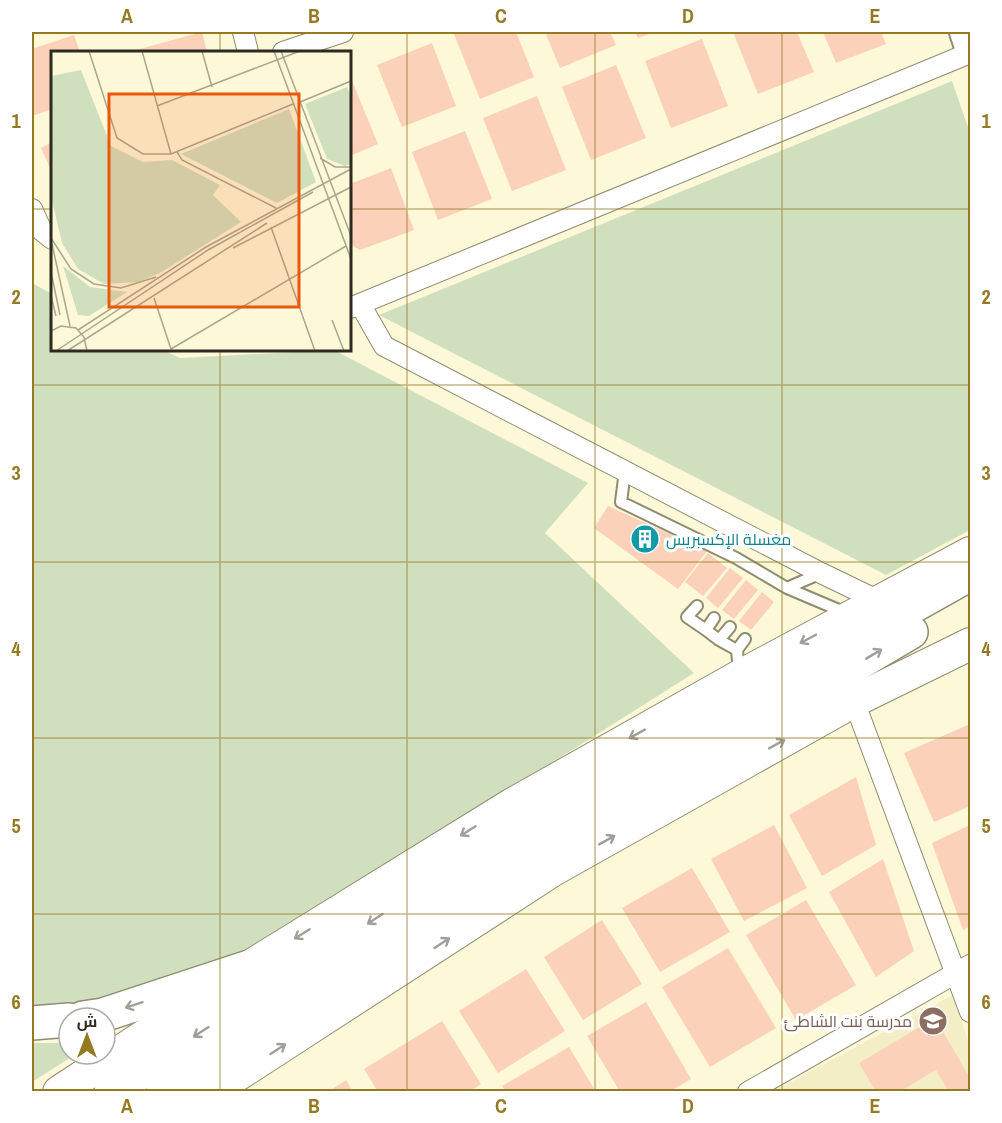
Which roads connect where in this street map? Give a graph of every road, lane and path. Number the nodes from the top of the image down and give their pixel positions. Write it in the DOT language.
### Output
graph roads {
  1 [pos="243,32"];
  2 [pos="343,32"];
  3 [pos="964,32"];
  4 [pos="248,51"];
  5 [pos="286,51"];
  6 [pos="970,52"];
  7 [pos="32,209"];
  8 [pos="51,238"];
  9 [pos="355,306"];
  10 [pos="625,471"];
  11 [pos="970,553"];
  12 [pos="821,573"];
  13 [pos="970,574"];
  14 [pos="787,588"];
  15 [pos="970,599"];
  16 [pos="881,602"];
  17 [pos="697,606"];
  18 [pos="852,616"];
  19 [pos="714,618"];
  20 [pos="730,627"];
  21 [pos="706,630"];
  22 [pos="745,639"];
  23 [pos="719,640"];
  24 [pos="970,644"];
  25 [pos="738,663"];
  26 [pos="854,701"];
  27 [pos="532,837"];
  28 [pos="249,967"];
  29 [pos="964,969"];
  30 [pos="117,1010"];
  31 [pos="970,1012"];
  32 [pos="57,1021"];
  33 [pos="32,1023"];
  34 [pos="230,1086"];
  35 [pos="59,1092"];
  36 [pos="111,1092"];
  37 [pos="163,1092"];
  38 [pos="748,1092"];
  1 -- 4 [label="street"];
  2 -- 5 [label="street"];
  3 -- 6 [label="street"];
  6 -- 9 [label="street"];
  7 -- 8 [label="street"];
  9 -- 10 [label="street"];
  10 -- 12 [label="street"];
  10 -- 14 [label="lane"];
  11 -- 16 [label="main road"];
  12 -- 14 [label="lane"];
  12 -- 16 [label="street"];
  13 -- 27 [label="highway"];
  14 -- 18 [label="lane"];
  27 -- 15 [label="highway, one-way"];
  16 -- 18 [label="main road"];
  17 -- 21 [label="lane"];
  18 -- 25 [label="main road, one-way"];
  19 -- 21 [label="lane"];
  20 -- 23 [label="lane"];
  21 -- 23 [label="lane"];
  22 -- 25 [label="lane"];
  23 -- 25 [label="lane"];
  24 -- 26 [label="main road"];
  25 -- 27 [label="main road, one-way"];
  27 -- 26 [label="main road, one-way"];
  26 -- 29 [label="street"];
  27 -- 28 [label="main road, one-way"];
  34 -- 27 [label="main road, one-way"];
  27 -- 36 [label="highway, one-way"];
  27 -- 37 [label="highway"];
  28 -- 30 [label="highway, one-way"];
  28 -- 35 [label="main road"];
  29 -- 31 [label="street"];
  29 -- 38 [label="street"];
  32 -- 33 [label="highway"];
}
